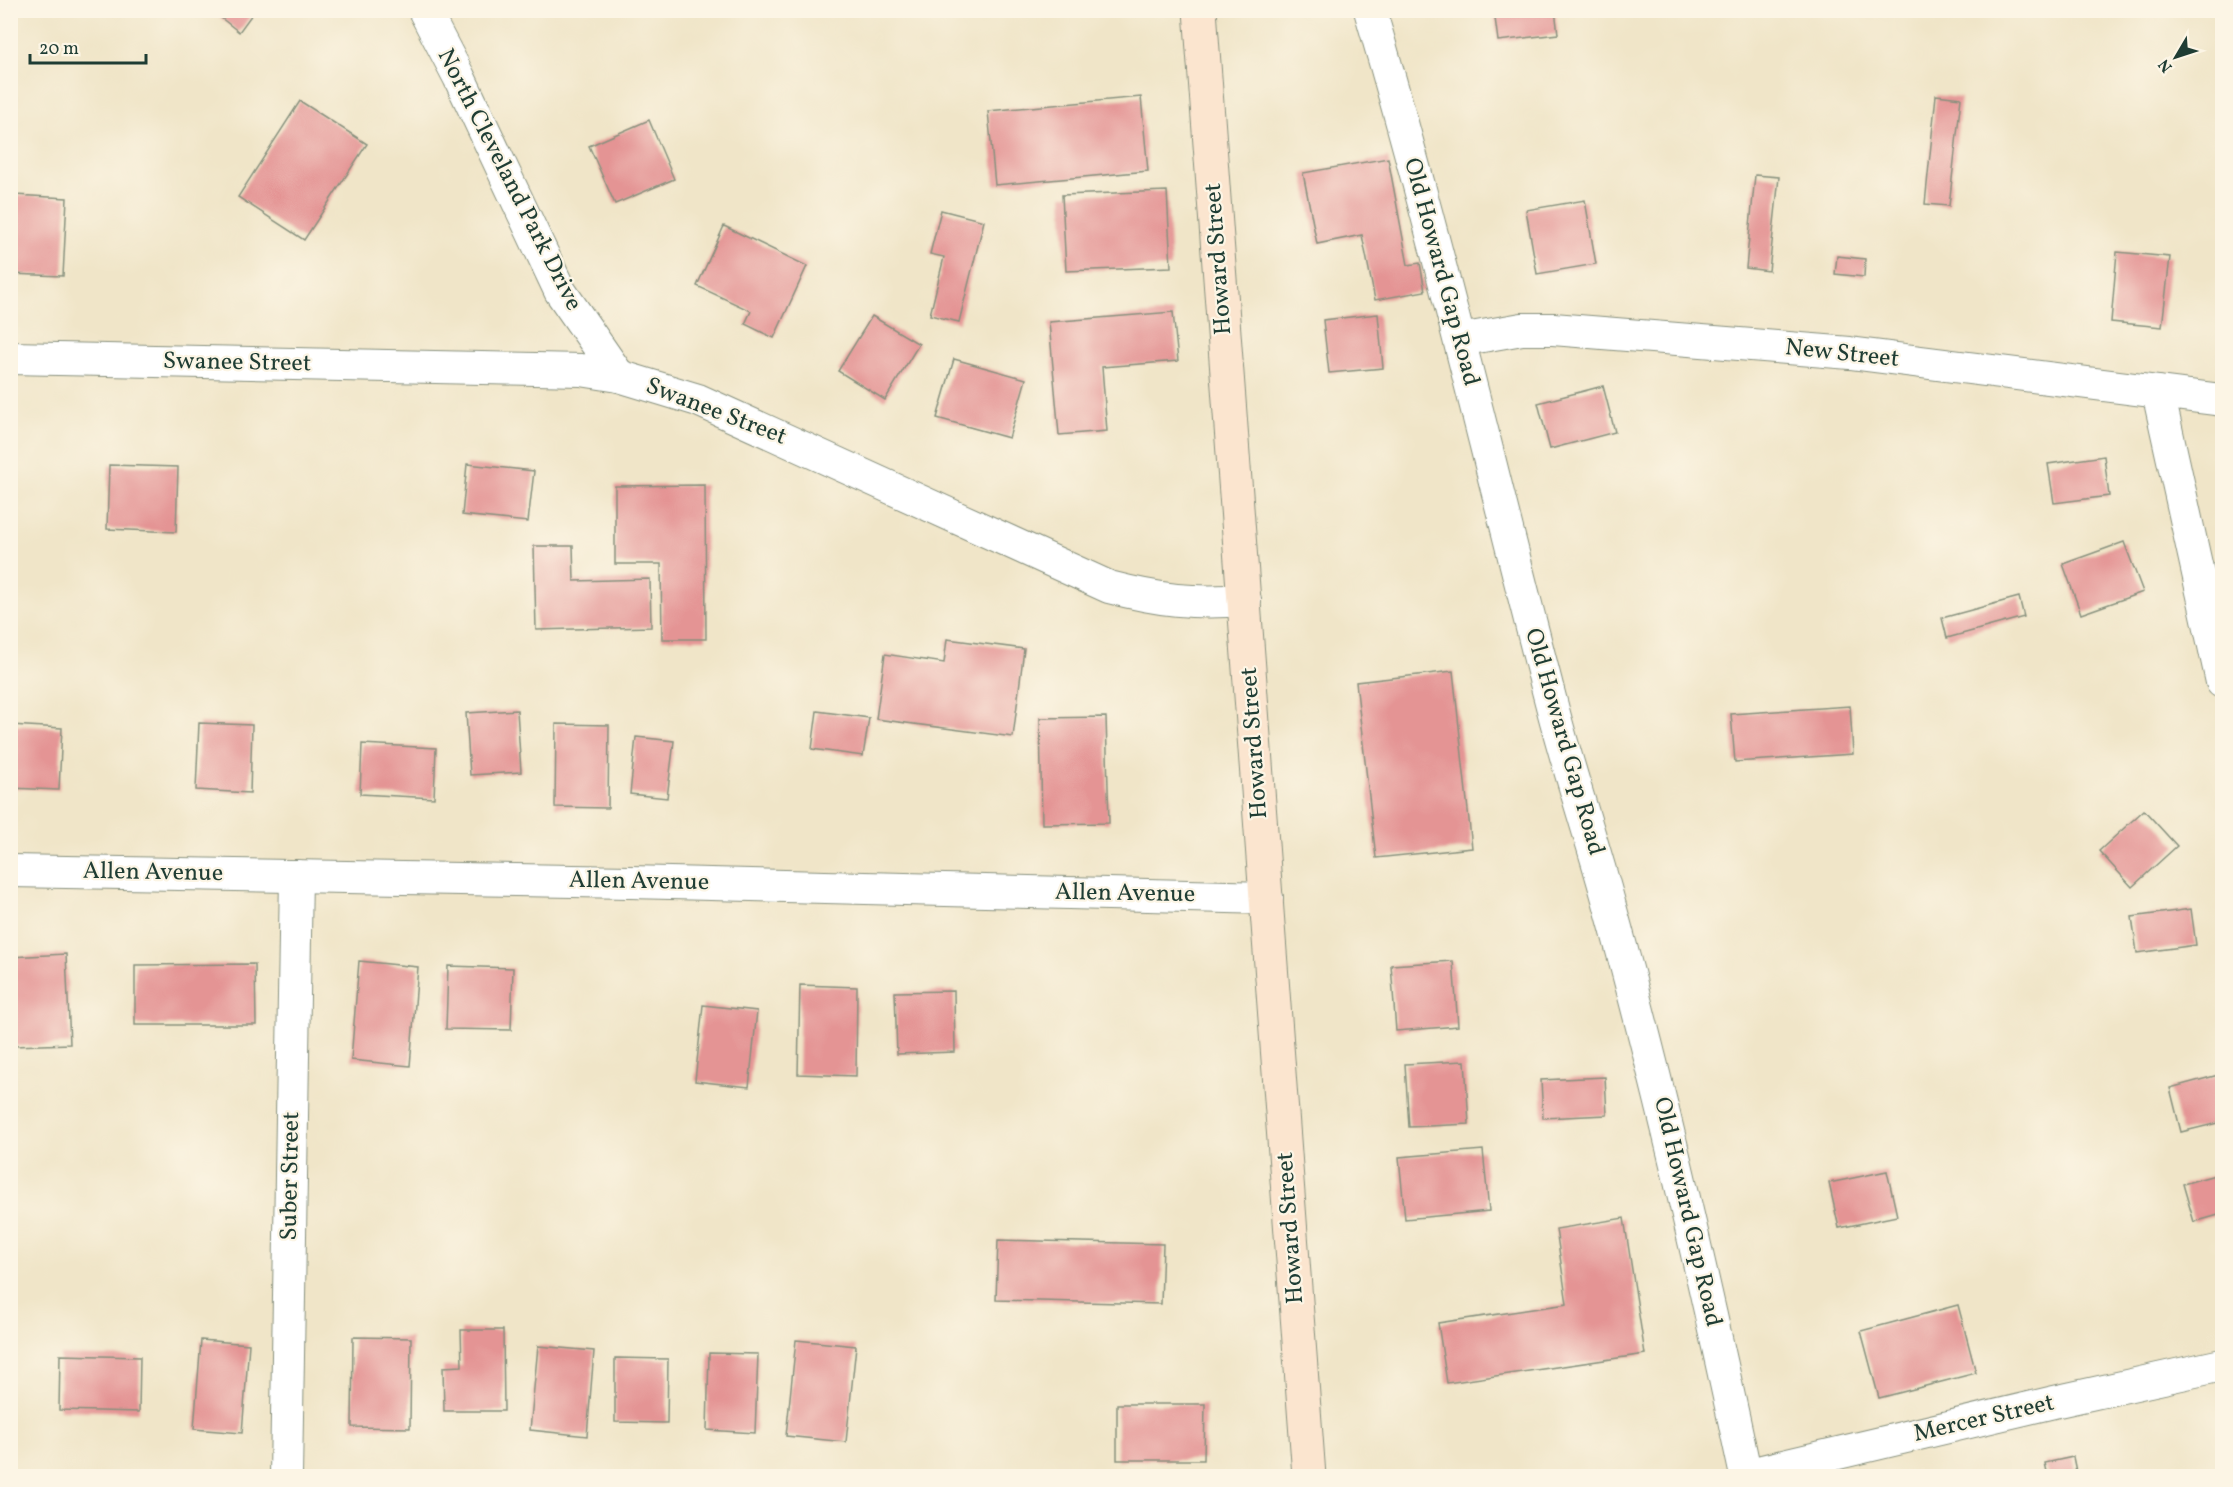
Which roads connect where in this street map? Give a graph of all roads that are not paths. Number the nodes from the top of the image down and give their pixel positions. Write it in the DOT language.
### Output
graph roads {
  1 [pos="423,10"];
  2 [pos="1200,10"];
  3 [pos="1370,10"];
  4 [pos="1460,340"];
  5 [pos="10,358"];
  6 [pos="619,376"];
  7 [pos="2158,392"];
  8 [pos="2223,400"];
  9 [pos="1245,600"];
  10 [pos="2223,682"];
  11 [pos="10,871"];
  12 [pos="296,876"];
  13 [pos="1267,898"];
  14 [pos="2223,1365"];
  15 [pos="286,1476"];
  16 [pos="1309,1476"];
  17 [pos="1745,1476"];
  1 -- 6 [label="street, North Cleveland Park Drive"];
  2 -- 9 [label="street, Howard Street"];
  3 -- 4 [label="street, Old Howard Gap Road"];
  4 -- 7 [label="street, New Street"];
  4 -- 17 [label="street, Old Howard Gap Road"];
  5 -- 6 [label="street, Swanee Street"];
  6 -- 9 [label="street, Swanee Street"];
  7 -- 8 [label="street, New Street"];
  7 -- 10 [label="street"];
  9 -- 13 [label="street, Howard Street"];
  11 -- 12 [label="street, Allen Avenue"];
  12 -- 13 [label="street, Allen Avenue"];
  12 -- 15 [label="street, Suber Street"];
  13 -- 16 [label="street, Howard Street"];
  14 -- 17 [label="street, Mercer Street"];
}
